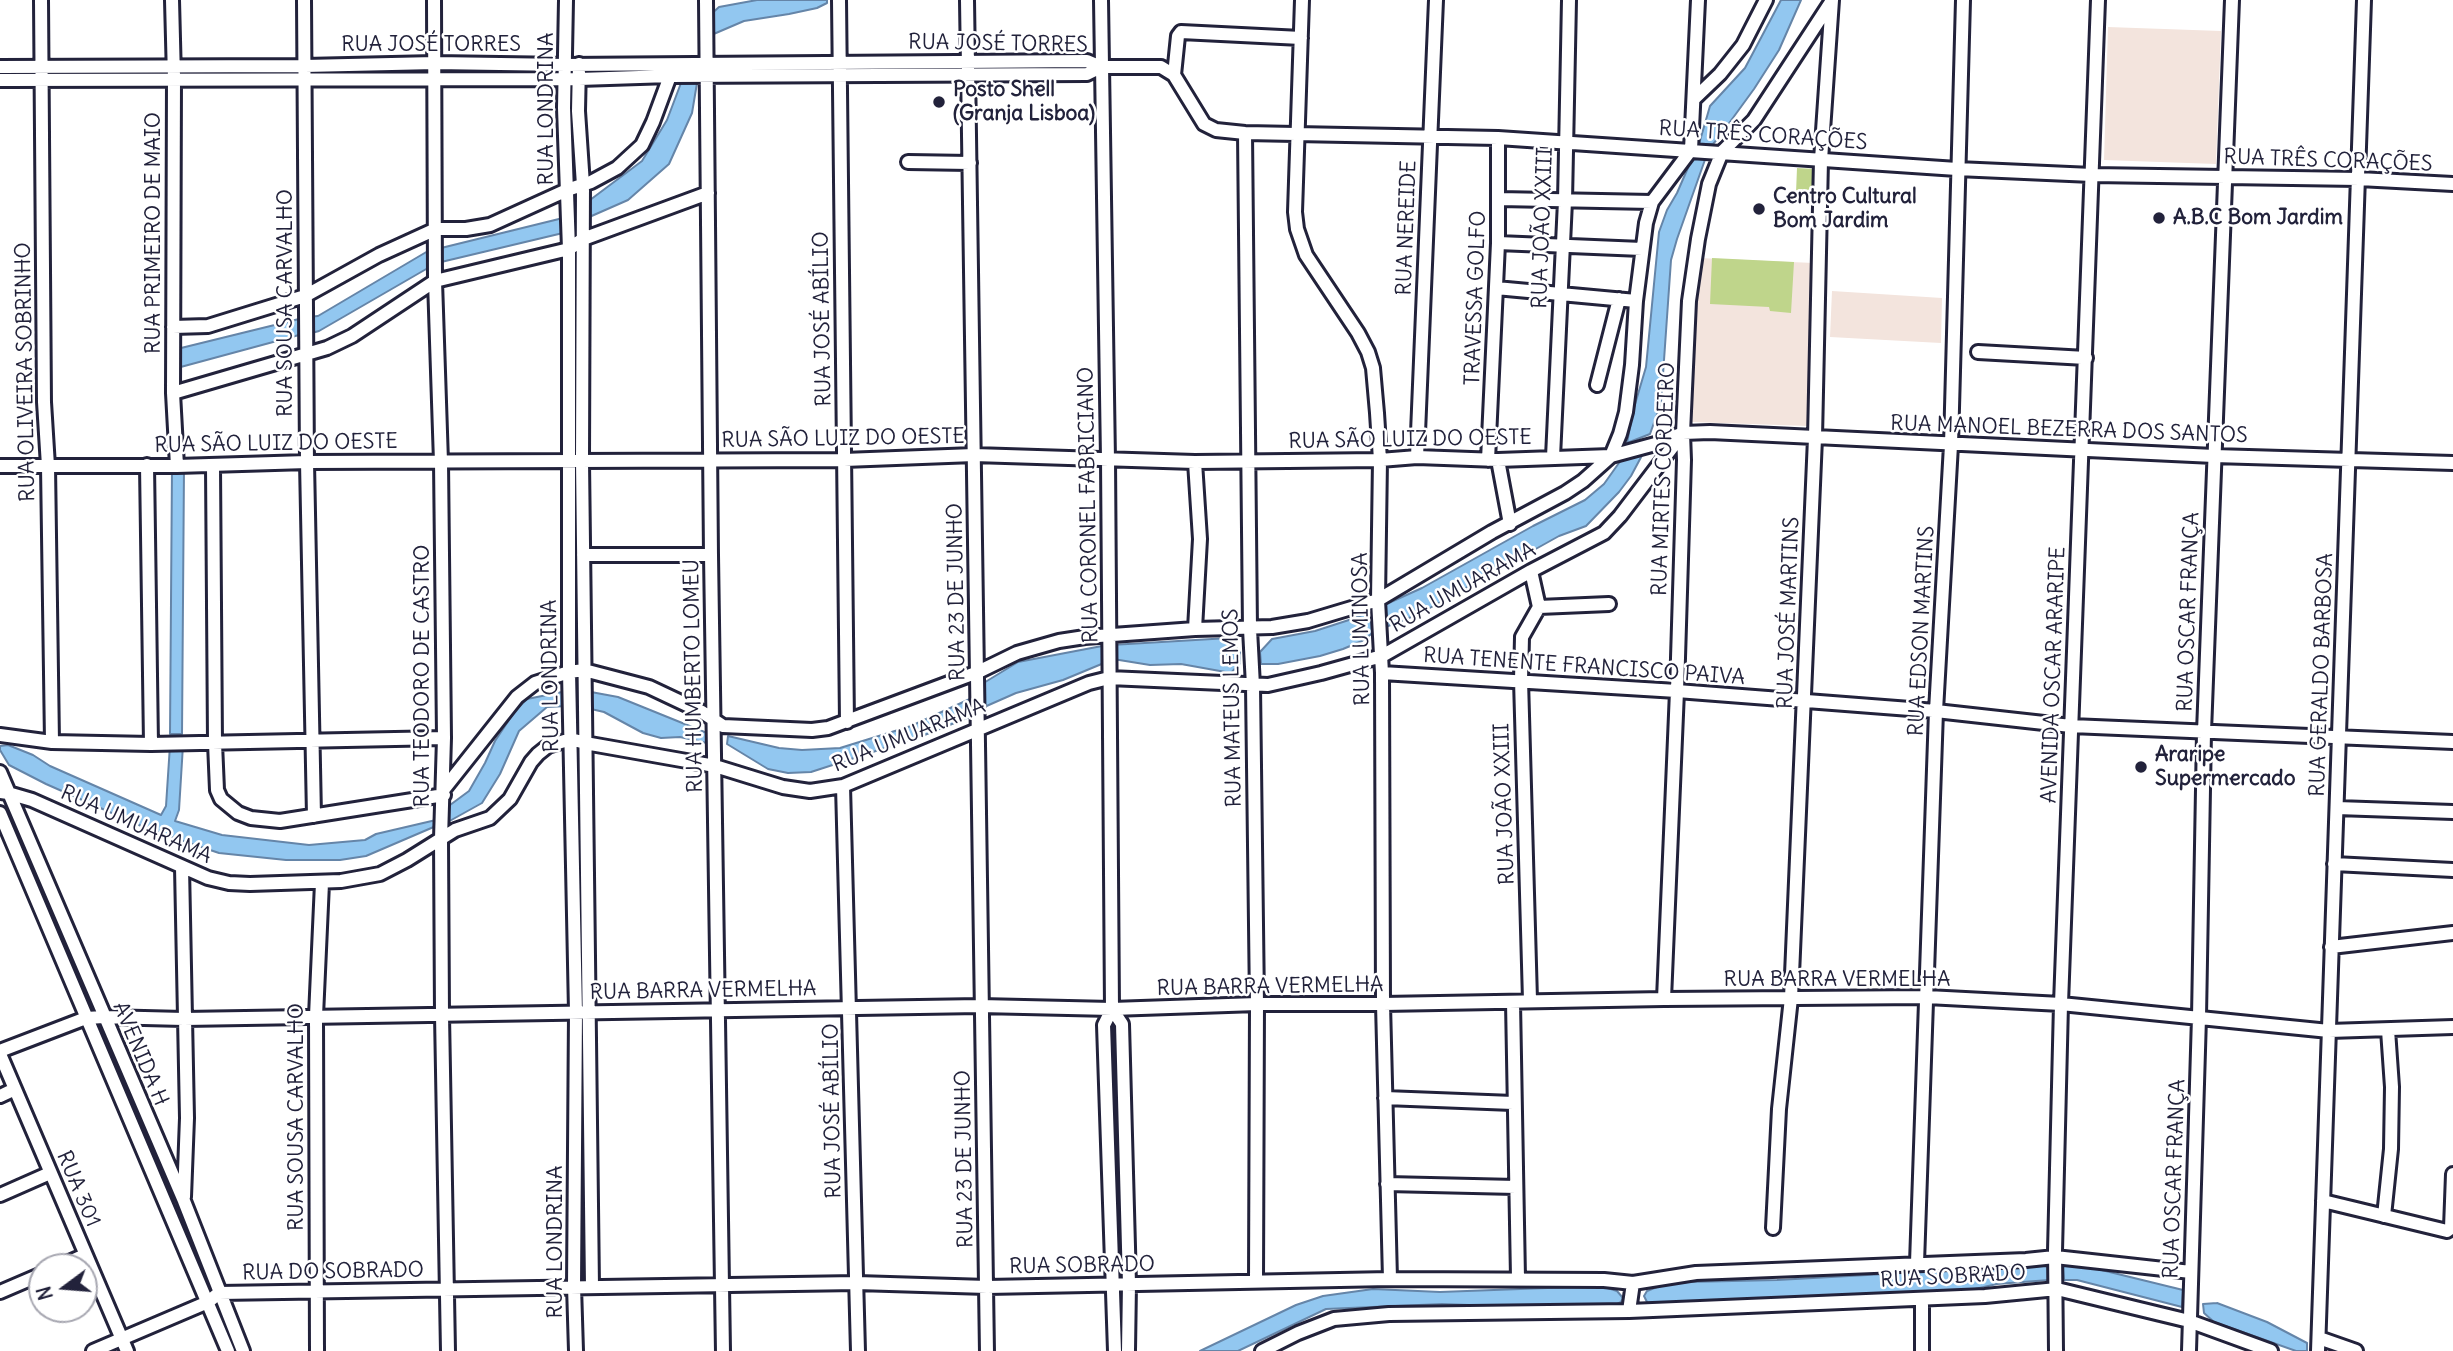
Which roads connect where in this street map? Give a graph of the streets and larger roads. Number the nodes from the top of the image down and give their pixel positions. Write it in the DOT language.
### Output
graph roads {
  1 [pos="41,0"];
  2 [pos="172,0"];
  3 [pos="304,0"];
  4 [pos="434,0"];
  5 [pos="566,0"];
  6 [pos="709,0"];
  7 [pos="840,0"];
  8 [pos="967,0"];
  9 [pos="1101,0"];
  10 [pos="1302,0"];
  11 [pos="1436,0"];
  12 [pos="1569,0"];
  13 [pos="1698,0"];
  14 [pos="1766,0"];
  15 [pos="1964,0"];
  16 [pos="2098,0"];
  17 [pos="2232,0"];
  18 [pos="2364,0"];
  19 [pos="1832,1"];
  20 [pos="1301,38"];
  21 [pos="435,62"];
  22 [pos="579,64"];
  23 [pos="0,67"];
  24 [pos="1101,67"];
  25 [pos="839,68"];
  26 [pos="969,68"];
  27 [pos="708,70"];
  28 [pos="565,71"];
  29 [pos="305,72"];
  30 [pos="41,73"];
  31 [pos="173,73"];
  32 [pos="1174,75"];
  33 [pos="670,76"];
  34 [pos="435,77"];
  35 [pos="579,79"];
  36 [pos="0,80"];
  37 [pos="1695,98"];
  38 [pos="1245,133"];
  39 [pos="1298,134"];
  40 [pos="1430,137"];
  41 [pos="1498,138"];
  42 [pos="1566,141"];
  43 [pos="1691,150"];
  44 [pos="1722,152"];
  45 [pos="1821,160"];
  46 [pos="908,162"];
  47 [pos="970,163"];
  48 [pos="1957,169"];
  49 [pos="2092,175"];
  50 [pos="2225,178"];
  51 [pos="2359,179"];
  52 [pos="2453,184"];
  53 [pos="583,185"];
  54 [pos="567,190"];
  55 [pos="708,193"];
  56 [pos="1499,199"];
  57 [pos="1565,201"];
  58 [pos="1652,202"];
  59 [pos="436,229"];
  60 [pos="583,239"];
  61 [pos="1498,243"];
  62 [pos="1563,246"];
  63 [pos="569,248"];
  64 [pos="1642,249"];
  65 [pos="435,281"];
  66 [pos="1496,288"];
  67 [pos="1560,293"];
  68 [pos="305,296"];
  69 [pos="1619,299"];
  70 [pos="1636,301"];
  71 [pos="173,327"];
  72 [pos="1978,352"];
  73 [pos="307,356"];
  74 [pos="2086,358"];
  75 [pos="1597,385"];
  76 [pos="173,393"];
  77 [pos="1683,433"];
  78 [pos="1815,438"];
  79 [pos="1951,445"];
  80 [pos="2082,449"];
  81 [pos="974,455"];
  82 [pos="1611,456"];
  83 [pos="2214,456"];
  84 [pos="1417,457"];
  85 [pos="1552,457"];
  86 [pos="1108,459"];
  87 [pos="844,460"];
  88 [pos="1380,460"];
  89 [pos="1493,460"];
  90 [pos="568,461"];
  91 [pos="582,461"];
  92 [pos="710,461"];
  93 [pos="1248,461"];
  94 [pos="2349,461"];
  95 [pos="307,462"];
  96 [pos="441,462"];
  97 [pos="1195,462"];
  98 [pos="2453,464"];
  99 [pos="147,465"];
  100 [pos="0,466"];
  101 [pos="48,466"];
  102 [pos="177,466"];
  103 [pos="213,466"];
  104 [pos="1510,524"];
  105 [pos="583,555"];
  106 [pos="712,555"];
  107 [pos="1531,571"];
  108 [pos="1378,600"];
  109 [pos="1609,604"];
  110 [pos="1539,607"];
  111 [pos="1195,629"];
  112 [pos="1250,629"];
  113 [pos="1110,635"];
  114 [pos="1382,656"];
  115 [pos="584,670"];
  116 [pos="569,672"];
  117 [pos="978,672"];
  118 [pos="1382,673"];
  119 [pos="1109,678"];
  120 [pos="1521,680"];
  121 [pos="1253,686"];
  122 [pos="1677,691"];
  123 [pos="1804,701"];
  124 [pos="1936,711"];
  125 [pos="714,720"];
  126 [pos="847,722"];
  127 [pos="2071,726"];
  128 [pos="979,729"];
  129 [pos="2204,732"];
  130 [pos="0,736"];
  131 [pos="444,737"];
  132 [pos="2339,738"];
  133 [pos="312,739"];
  134 [pos="571,739"];
  135 [pos="2453,742"];
  136 [pos="52,743"];
  137 [pos="215,743"];
  138 [pos="585,743"];
  139 [pos="151,744"];
  140 [pos="715,766"];
  141 [pos="0,772"];
  142 [pos="843,786"];
  143 [pos="4,792"];
  144 [pos="444,792"];
  145 [pos="2337,808"];
  146 [pos="2453,812"];
  147 [pos="314,816"];
  148 [pos="580,817"];
  149 [pos="2,822"];
  150 [pos="441,839"];
  151 [pos="2334,864"];
  152 [pos="182,867"];
  153 [pos="2453,870"];
  154 [pos="322,883"];
  155 [pos="2453,933"];
  156 [pos="2331,947"];
  157 [pos="1791,998"];
  158 [pos="1927,998"];
  159 [pos="1664,999"];
  160 [pos="1530,1000"];
  161 [pos="1513,1002"];
  162 [pos="1257,1004"];
  163 [pos="1382,1004"];
  164 [pos="2061,1004"];
  165 [pos="981,1006"];
  166 [pos="850,1008"];
  167 [pos="719,1009"];
  168 [pos="1112,1009"];
  169 [pos="583,1012"];
  170 [pos="442,1015"];
  171 [pos="316,1016"];
  172 [pos="104,1017"];
  173 [pos="2199,1017"];
  174 [pos="86,1018"];
  175 [pos="184,1019"];
  176 [pos="2453,1027"];
  177 [pos="2388,1030"];
  178 [pos="2329,1031"];
  179 [pos="0,1052"];
  180 [pos="15,1089"];
  181 [pos="0,1096"];
  182 [pos="1385,1098"];
  183 [pos="1513,1103"];
  184 [pos="170,1169"];
  185 [pos="50,1173"];
  186 [pos="2453,1174"];
  187 [pos="154,1176"];
  188 [pos="1387,1184"];
  189 [pos="1516,1187"];
  190 [pos="0,1195"];
  191 [pos="184,1201"];
  192 [pos="2323,1201"];
  193 [pos="2384,1216"];
  194 [pos="1773,1228"];
  195 [pos="84,1253"];
  196 [pos="2055,1257"];
  197 [pos="1917,1264"];
  198 [pos="2191,1272"];
  199 [pos="1518,1278"];
  200 [pos="1390,1279"];
  201 [pos="28,1280"];
  202 [pos="1256,1281"];
  203 [pos="857,1283"];
  204 [pos="1633,1283"];
  205 [pos="724,1284"];
  206 [pos="1129,1284"];
  207 [pos="98,1285"];
  208 [pos="1114,1285"];
  209 [pos="574,1286"];
  210 [pos="592,1286"];
  211 [pos="986,1287"];
  212 [pos="2057,1289"];
  213 [pos="448,1290"];
  214 [pos="0,1292"];
  215 [pos="316,1292"];
  216 [pos="219,1293"];
  217 [pos="1922,1299"];
  218 [pos="208,1301"];
  219 [pos="1629,1311"];
  220 [pos="2189,1321"];
  221 [pos="121,1338"];
  222 [pos="2319,1344"];
  223 [pos="93,1351"];
  224 [pos="127,1351"];
  225 [pos="228,1351"];
  226 [pos="243,1351"];
  227 [pos="317,1351"];
  228 [pos="448,1351"];
  229 [pos="576,1351"];
  230 [pos="723,1351"];
  231 [pos="858,1351"];
  232 [pos="987,1351"];
  233 [pos="1115,1351"];
  234 [pos="1128,1351"];
  235 [pos="1262,1351"];
  236 [pos="1923,1351"];
  237 [pos="2056,1351"];
  238 [pos="2189,1351"];
  239 [pos="2271,1351"];
  240 [pos="2356,1351"];
  1 -- 30 [label="street, RUA OLIVEIRA SOBRINHO"];
  2 -- 31 [label="street, RUA PRIMEIRO DE MAIO"];
  3 -- 29 [label="street, RUA SOUSA CARVALHO"];
  4 -- 21 [label="street, RUA TEODORO DE CASTRO"];
  5 -- 28 [label="street, RUA LONDRINA"];
  6 -- 27 [label="street, RUA HUMBERTO LOMEU"];
  7 -- 25 [label="street, RUA JOSÉ ABÍLIO"];
  8 -- 26 [label="street, RUA 23 DE JUNHO"];
  9 -- 24 [label="street, RUA CORONEL FABRICIANO"];
  10 -- 20 [label="street, RUA LUMINOSA"];
  11 -- 40 [label="street, RUA NEREIDE"];
  12 -- 42 [label="street, RUA JOÃO XXIII"];
  13 -- 37 [label="street"];
  14 -- 37 [label="street"];
  15 -- 48 [label="street, RUA EDSON MARTINS"];
  16 -- 49 [label="street, AVENIDA OSCAR ARARIPE"];
  17 -- 50 [label="street, RUA OSCAR FRANÇA"];
  18 -- 51 [label="street, RUA GERALDO BARBOSA"];
  19 -- 44 [label="street, RUA MIRTES CORDEIRO"];
  19 -- 45 [label="street, RUA JOSÉ MARTINS"];
  20 -- 32 [label="street"];
  20 -- 39 [label="street, RUA LUMINOSA"];
  21 -- 28 [label="street, RUA JOSÉ TORRES"];
  21 -- 29 [label="street, RUA JOSÉ TORRES"];
  21 -- 34 [label="street, RUA TEODORO DE CASTRO"];
  22 -- 27 [label="street, RUA JOSÉ TORRES"];
  22 -- 28 [label="street, RUA JOSÉ TORRES"];
  22 -- 35 [label="street, RUA LONDRINA"];
  23 -- 30 [label="street, RUA JOSÉ TORRES"];
  24 -- 26 [label="street, RUA JOSÉ TORRES"];
  24 -- 32 [label="street"];
  24 -- 86 [label="street, RUA CORONEL FABRICIANO"];
  25 -- 26 [label="street, RUA JOSÉ TORRES"];
  25 -- 27 [label="street, RUA JOSÉ TORRES"];
  25 -- 87 [label="street, RUA JOSÉ ABÍLIO"];
  26 -- 47 [label="street, RUA 23 DE JUNHO"];
  27 -- 33 [label="street, RUA JOSÉ TORRES"];
  27 -- 55 [label="street, RUA HUMBERTO LOMEU"];
  28 -- 34 [label="street, RUA JOSÉ TORRES"];
  28 -- 35 [label="street, RUA JOSÉ TORRES"];
  28 -- 54 [label="street, RUA LONDRINA"];
  29 -- 31 [label="street, RUA JOSÉ TORRES"];
  29 -- 34 [label="street, RUA JOSÉ TORRES"];
  29 -- 68 [label="street, RUA SOUSA CARVALHO"];
  30 -- 31 [label="street, RUA JOSÉ TORRES"];
  30 -- 36 [label="street, RUA JOSÉ TORRES"];
  30 -- 101 [label="street, RUA OLIVEIRA SOBRINHO"];
  31 -- 71 [label="street, RUA PRIMEIRO DE MAIO"];
  32 -- 38 [label="street, RUA TRÊS CORAÇÕES"];
  33 -- 35 [label="street, RUA JOSÉ TORRES"];
  33 -- 53 [label="street"];
  34 -- 59 [label="street, RUA TEODORO DE CASTRO"];
  35 -- 53 [label="street, RUA LONDRINA"];
  37 -- 43 [label="street"];
  38 -- 39 [label="street, RUA TRÊS CORAÇÕES"];
  38 -- 93 [label="street, RUA MATEUS LEMOS"];
  39 -- 40 [label="street, RUA TRÊS CORAÇÕES"];
  39 -- 88 [label="street, RUA LUMINOSA"];
  40 -- 41 [label="street, RUA TRÊS CORAÇÕES"];
  40 -- 84 [label="street, RUA NEREIDE"];
  41 -- 42 [label="street, RUA TRÊS CORAÇÕES"];
  41 -- 56 [label="street, TRAVESSA GOLFO"];
  42 -- 43 [label="street, RUA TRÊS CORAÇÕES"];
  42 -- 57 [label="street, RUA JOÃO XXIII"];
  43 -- 44 [label="street, RUA TRÊS CORAÇÕES"];
  43 -- 58 [label="street, RUA UMUARAMA"];
  44 -- 45 [label="street, RUA TRÊS CORAÇÕES"];
  44 -- 77 [label="street, RUA MIRTES CORDEIRO"];
  45 -- 48 [label="street, RUA TRÊS CORAÇÕES"];
  45 -- 78 [label="street, RUA JOSÉ MARTINS"];
  46 -- 47 [label="street"];
  47 -- 81 [label="street, RUA 23 DE JUNHO"];
  48 -- 49 [label="street, RUA TRÊS CORAÇÕES"];
  48 -- 79 [label="street, RUA EDSON MARTINS"];
  49 -- 50 [label="street, RUA TRÊS CORAÇÕES"];
  49 -- 74 [label="street, AVENIDA OSCAR ARARIPE"];
  50 -- 51 [label="street, RUA TRÊS CORAÇÕES"];
  50 -- 83 [label="street, RUA OSCAR FRANÇA"];
  51 -- 52 [label="street, RUA TRÊS CORAÇÕES"];
  51 -- 94 [label="street, RUA GERALDO BARBOSA"];
  53 -- 54 [label="street"];
  53 -- 60 [label="street, RUA LONDRINA"];
  54 -- 59 [label="street"];
  54 -- 63 [label="street, RUA LONDRINA"];
  55 -- 60 [label="street"];
  55 -- 92 [label="street, RUA HUMBERTO LOMEU"];
  56 -- 57 [label="street"];
  56 -- 61 [label="street, TRAVESSA GOLFO"];
  57 -- 58 [label="street"];
  57 -- 62 [label="street, RUA JOÃO XXIII"];
  58 -- 64 [label="street, RUA UMUARAMA"];
  59 -- 65 [label="street, RUA TEODORO DE CASTRO"];
  59 -- 68 [label="street"];
  60 -- 63 [label="street"];
  60 -- 91 [label="street, RUA LONDRINA"];
  61 -- 62 [label="street"];
  61 -- 66 [label="street, TRAVESSA GOLFO"];
  62 -- 64 [label="street"];
  62 -- 67 [label="street, RUA JOÃO XXIII"];
  63 -- 65 [label="street"];
  63 -- 90 [label="street, RUA LONDRINA"];
  64 -- 70 [label="street, RUA UMUARAMA"];
  65 -- 73 [label="street"];
  65 -- 96 [label="street, RUA TEODORO DE CASTRO"];
  66 -- 67 [label="street"];
  66 -- 89 [label="street, TRAVESSA GOLFO"];
  67 -- 69 [label="street"];
  67 -- 85 [label="street, RUA JOÃO XXIII"];
  68 -- 71 [label="street"];
  68 -- 73 [label="street, RUA SOUSA CARVALHO"];
  69 -- 70 [label="street"];
  69 -- 75 [label="street"];
  70 -- 82 [label="street, RUA UMUARAMA"];
  71 -- 76 [label="street, RUA PRIMEIRO DE MAIO"];
  72 -- 74 [label="street"];
  73 -- 76 [label="street"];
  73 -- 95 [label="street, RUA SOUSA CARVALHO"];
  74 -- 80 [label="street, AVENIDA OSCAR ARARIPE"];
  76 -- 102 [label="street, RUA PRIMEIRO DE MAIO"];
  77 -- 78 [label="street, RUA MANOEL BEZERRA DOS SANTOS"];
  77 -- 82 [label="street, RUA SÃO LUIZ DO OESTE"];
  77 -- 107 [label="street, RUA UMUARAMA"];
  77 -- 122 [label="street, RUA MIRTES CORDEIRO"];
  78 -- 79 [label="street, RUA MANOEL BEZERRA DOS SANTOS"];
  78 -- 123 [label="street, RUA JOSÉ MARTINS"];
  79 -- 80 [label="street, RUA MANOEL BEZERRA DOS SANTOS"];
  79 -- 124 [label="street, RUA EDSON MARTINS"];
  80 -- 83 [label="street, RUA MANOEL BEZERRA DOS SANTOS"];
  80 -- 127 [label="street, AVENIDA OSCAR ARARIPE"];
  81 -- 86 [label="street, RUA SÃO LUIZ DO OESTE"];
  81 -- 87 [label="street, RUA SÃO LUIZ DO OESTE"];
  81 -- 117 [label="street, RUA 23 DE JUNHO"];
  82 -- 85 [label="street, RUA SÃO LUIZ DO OESTE"];
  82 -- 104 [label="street, RUA UMUARAMA"];
  83 -- 94 [label="street, RUA MANOEL BEZERRA DOS SANTOS"];
  83 -- 129 [label="street, RUA OSCAR FRANÇA"];
  84 -- 88 [label="street, RUA SÃO LUIZ DO OESTE"];
  84 -- 89 [label="street, RUA SÃO LUIZ DO OESTE"];
  85 -- 89 [label="street, RUA SÃO LUIZ DO OESTE"];
  86 -- 97 [label="street, RUA SÃO LUIZ DO OESTE"];
  86 -- 113 [label="street, RUA CORONEL FABRICIANO"];
  87 -- 92 [label="street, RUA SÃO LUIZ DO OESTE"];
  87 -- 126 [label="street, RUA JOSÉ ABÍLIO"];
  88 -- 93 [label="street, RUA SÃO LUIZ DO OESTE"];
  88 -- 108 [label="street, RUA LUMINOSA"];
  89 -- 104 [label="street, TRAVESSA GOLFO"];
  90 -- 91 [label="street, RUA SÃO LUIZ DO OESTE"];
  90 -- 96 [label="street, RUA SÃO LUIZ DO OESTE"];
  90 -- 116 [label="street, RUA LONDRINA"];
  91 -- 92 [label="street, RUA SÃO LUIZ DO OESTE"];
  91 -- 105 [label="street, RUA LONDRINA"];
  92 -- 106 [label="street, RUA HUMBERTO LOMEU"];
  93 -- 97 [label="street, RUA SÃO LUIZ DO OESTE"];
  93 -- 112 [label="street, RUA MATEUS LEMOS"];
  94 -- 98 [label="street, RUA MANOEL BEZERRA DOS SANTOS"];
  94 -- 132 [label="street, RUA GERALDO BARBOSA"];
  95 -- 96 [label="street, RUA SÃO LUIZ DO OESTE"];
  95 -- 103 [label="street, RUA SÃO LUIZ DO OESTE"];
  95 -- 133 [label="street, RUA SOUSA CARVALHO"];
  96 -- 131 [label="street, RUA TEODORO DE CASTRO"];
  97 -- 111 [label="street"];
  99 -- 101 [label="street, RUA SÃO LUIZ DO OESTE"];
  99 -- 102 [label="street, RUA SÃO LUIZ DO OESTE"];
  99 -- 139 [label="street"];
  100 -- 101 [label="street, RUA SÃO LUIZ DO OESTE"];
  101 -- 136 [label="street, RUA OLIVEIRA SOBRINHO"];
  102 -- 103 [label="street, RUA SÃO LUIZ DO OESTE"];
  103 -- 137 [label="street"];
  104 -- 108 [label="street, RUA UMUARAMA"];
  105 -- 106 [label="street"];
  105 -- 115 [label="street, RUA LONDRINA"];
  106 -- 125 [label="street, RUA HUMBERTO LOMEU"];
  107 -- 110 [label="street"];
  107 -- 114 [label="street, RUA UMUARAMA"];
  108 -- 112 [label="street, RUA UMUARAMA"];
  108 -- 114 [label="street, RUA LUMINOSA"];
  109 -- 110 [label="street"];
  110 -- 120 [label="street, RUA JOÃO XXIII"];
  111 -- 112 [label="street, RUA UMUARAMA"];
  111 -- 113 [label="street, RUA UMUARAMA"];
  112 -- 121 [label="street, RUA MATEUS LEMOS"];
  113 -- 117 [label="street, RUA UMUARAMA"];
  113 -- 119 [label="street, RUA CORONEL FABRICIANO"];
  114 -- 118 [label="street, RUA LUMINOSA"];
  114 -- 121 [label="street, RUA UMUARAMA"];
  115 -- 116 [label="street, RUA UMUARAMA"];
  115 -- 125 [label="street, RUA UMUARAMA"];
  115 -- 138 [label="street, RUA LONDRINA"];
  116 -- 134 [label="street, RUA LONDRINA"];
  116 -- 144 [label="street, RUA UMUARAMA"];
  117 -- 126 [label="street, RUA UMUARAMA"];
  117 -- 128 [label="street, RUA 23 DE JUNHO"];
  118 -- 120 [label="street, RUA TENENTE FRANCISCO PAIVA"];
  118 -- 163 [label="street, RUA LUMINOSA"];
  119 -- 121 [label="street, RUA UMUARAMA"];
  119 -- 128 [label="street, RUA UMUARAMA"];
  119 -- 168 [label="street, RUA CORONEL FABRICIANO"];
  120 -- 122 [label="street, RUA TENENTE FRANCISCO PAIVA"];
  120 -- 160 [label="street, RUA JOÃO XXIII"];
  121 -- 162 [label="street, RUA MATEUS LEMOS"];
  122 -- 123 [label="street, RUA TENENTE FRANCISCO PAIVA"];
  122 -- 159 [label="street, RUA MIRTES CORDEIRO"];
  123 -- 124 [label="street, RUA TENENTE FRANCISCO PAIVA"];
  123 -- 157 [label="street, RUA JOSÉ MARTINS"];
  124 -- 127 [label="street, RUA TENENTE FRANCISCO PAIVA"];
  124 -- 158 [label="street, RUA EDSON MARTINS"];
  125 -- 126 [label="street, RUA UMUARAMA"];
  125 -- 140 [label="street, RUA HUMBERTO LOMEU"];
  127 -- 129 [label="street, RUA TENENTE FRANCISCO PAIVA"];
  127 -- 164 [label="street, AVENIDA OSCAR ARARIPE"];
  128 -- 142 [label="street, RUA UMUARAMA"];
  128 -- 165 [label="street, RUA 23 DE JUNHO"];
  129 -- 132 [label="street, RUA TENENTE FRANCISCO PAIVA"];
  129 -- 173 [label="street, RUA OSCAR FRANÇA"];
  130 -- 136 [label="street"];
  131 -- 133 [label="street"];
  131 -- 144 [label="street, RUA TEODORO DE CASTRO"];
  132 -- 135 [label="street, RUA TENENTE FRANCISCO PAIVA"];
  132 -- 145 [label="street, RUA GERALDO BARBOSA"];
  133 -- 137 [label="street"];
  133 -- 147 [label="street, RUA SOUSA CARVALHO"];
  134 -- 138 [label="street, RUA UMUARAMA"];
  134 -- 148 [label="street, RUA LONDRINA"];
  134 -- 150 [label="street, RUA UMUARAMA"];
  136 -- 139 [label="street"];
  137 -- 139 [label="street"];
  137 -- 147 [label="street"];
  138 -- 140 [label="street, RUA UMUARAMA"];
  138 -- 148 [label="street, RUA LONDRINA"];
  140 -- 142 [label="street, RUA UMUARAMA"];
  140 -- 167 [label="street, RUA HUMBERTO LOMEU"];
  141 -- 143 [label="street, AVENIDA H"];
  142 -- 166 [label="street, RUA JOSÉ ABÍLIO"];
  143 -- 152 [label="street, RUA UMUARAMA"];
  143 -- 172 [label="street, AVENIDA H"];
  144 -- 147 [label="street"];
  144 -- 150 [label="street, RUA TEODORO DE CASTRO"];
  145 -- 146 [label="street"];
  145 -- 151 [label="street, RUA GERALDO BARBOSA"];
  148 -- 169 [label="street, RUA LONDRINA"];
  149 -- 174 [label="street, AVENIDA H"];
  150 -- 154 [label="street, RUA UMUARAMA"];
  150 -- 170 [label="street, RUA TEODORO DE CASTRO"];
  151 -- 153 [label="street"];
  151 -- 156 [label="street, RUA GERALDO BARBOSA"];
  152 -- 154 [label="street, RUA UMUARAMA"];
  152 -- 175 [label="street"];
  154 -- 171 [label="street, RUA SOUSA CARVALHO"];
  155 -- 156 [label="street"];
  156 -- 178 [label="street, RUA GERALDO BARBOSA"];
  157 -- 158 [label="street, RUA BARRA VERMELHA"];
  157 -- 159 [label="street, RUA BARRA VERMELHA"];
  157 -- 194 [label="street, RUA JOSÉ MARTINS"];
  158 -- 164 [label="street, RUA BARRA VERMELHA"];
  158 -- 197 [label="street, RUA EDSON MARTINS"];
  159 -- 160 [label="street, RUA BARRA VERMELHA"];
  160 -- 161 [label="street, RUA BARRA VERMELHA"];
  161 -- 163 [label="street, RUA BARRA VERMELHA"];
  161 -- 183 [label="street"];
  162 -- 163 [label="street, RUA BARRA VERMELHA"];
  162 -- 168 [label="street, RUA BARRA VERMELHA"];
  162 -- 202 [label="street, RUA MATEUS LEMOS"];
  163 -- 182 [label="street, RUA LUMINOSA"];
  164 -- 173 [label="street, RUA BARRA VERMELHA"];
  164 -- 196 [label="street, AVENIDA OSCAR ARARIPE"];
  165 -- 166 [label="street, RUA BARRA VERMELHA"];
  165 -- 168 [label="street, RUA BARRA VERMELHA"];
  165 -- 211 [label="street, RUA 23 DE JUNHO"];
  166 -- 167 [label="street, RUA BARRA VERMELHA"];
  166 -- 203 [label="street, RUA JOSÉ ABÍLIO"];
  167 -- 169 [label="street, RUA BARRA VERMELHA"];
  167 -- 205 [label="street, RUA HUMBERTO LOMEU"];
  168 -- 206 [label="street, RUA CORONEL FABRICIANO"];
  168 -- 208 [label="street, RUA CORONEL FABRICIANO"];
  169 -- 170 [label="street, RUA BARRA VERMELHA"];
  169 -- 209 [label="street, RUA LONDRINA"];
  169 -- 210 [label="street, RUA LONDRINA"];
  170 -- 171 [label="street, RUA BARRA VERMELHA"];
  170 -- 213 [label="street, RUA TEODORO DE CASTRO"];
  171 -- 175 [label="street, RUA BARRA VERMELHA"];
  171 -- 215 [label="street, RUA SOUSA CARVALHO"];
  172 -- 174 [label="street, RUA BARRA VERMELHA"];
  172 -- 175 [label="street, RUA BARRA VERMELHA"];
  172 -- 184 [label="street, AVENIDA H"];
  173 -- 178 [label="street, RUA BARRA VERMELHA"];
  173 -- 198 [label="street, RUA OSCAR FRANÇA"];
  174 -- 179 [label="street, RUA BARRA VERMELHA"];
  174 -- 187 [label="street, AVENIDA H"];
  175 -- 191 [label="street"];
  176 -- 177 [label="street, RUA BARRA VERMELHA"];
  177 -- 178 [label="street, RUA BARRA VERMELHA"];
  177 -- 193 [label="street"];
  178 -- 192 [label="street, RUA GERALDO BARBOSA"];
  179 -- 180 [label="street, RUA 301"];
  180 -- 181 [label="street"];
  180 -- 185 [label="street, RUA 301"];
  182 -- 183 [label="street"];
  182 -- 188 [label="street, RUA LUMINOSA"];
  183 -- 189 [label="street"];
  184 -- 187 [label="street"];
  184 -- 191 [label="street, AVENIDA H"];
  185 -- 190 [label="street"];
  185 -- 195 [label="street, RUA 301"];
  186 -- 193 [label="street"];
  187 -- 218 [label="street, AVENIDA H"];
  188 -- 189 [label="street"];
  188 -- 200 [label="street, RUA LUMINOSA"];
  189 -- 199 [label="street"];
  191 -- 216 [label="street, AVENIDA H"];
  192 -- 193 [label="street"];
  192 -- 222 [label="street, RUA GERALDO BARBOSA"];
  196 -- 197 [label="street, RUA SOBRADO"];
  196 -- 198 [label="street, RUA SOBRADO"];
  196 -- 212 [label="street, AVENIDA OSCAR ARARIPE"];
  197 -- 204 [label="street, RUA SOBRADO"];
  198 -- 220 [label="street, RUA OSCAR FRANÇA"];
  199 -- 200 [label="street, RUA SOBRADO"];
  199 -- 204 [label="street, RUA SOBRADO"];
  200 -- 202 [label="street, RUA SOBRADO"];
  201 -- 214 [label="street"];
  202 -- 206 [label="street, RUA SOBRADO"];
  203 -- 205 [label="street, RUA SOBRADO"];
  203 -- 211 [label="street, RUA SOBRADO"];
  203 -- 231 [label="street, RUA JOSÉ ABÍLIO"];
  204 -- 219 [label="street"];
  205 -- 210 [label="street, RUA SOBRADO"];
  205 -- 230 [label="street, RUA HUMBERTO LOMEU"];
  206 -- 208 [label="street, RUA SOBRADO"];
  206 -- 234 [label="street, RUA CORONEL FABRICIANO"];
  207 -- 221 [label="street, RUA 301"];
  208 -- 211 [label="street, RUA SOBRADO"];
  208 -- 233 [label="street, RUA CORONEL FABRICIANO"];
  209 -- 210 [label="street, RUA SOBRADO"];
  209 -- 213 [label="street, RUA SOBRADO"];
  209 -- 229 [label="street, RUA LONDRINA"];
  211 -- 232 [label="street, RUA 23 DE JUNHO"];
  212 -- 217 [label="street, RUA SOBRADO"];
  212 -- 220 [label="street, RUA SOBRADO"];
  212 -- 237 [label="street, AVENIDA OSCAR ARARIPE"];
  213 -- 215 [label="street, RUA DO SOBRADO"];
  213 -- 228 [label="street, RUA TEODORO DE CASTRO"];
  215 -- 216 [label="street, RUA DO SOBRADO"];
  215 -- 227 [label="street, RUA SOUSA CARVALHO"];
  216 -- 218 [label="street"];
  216 -- 226 [label="street, AVENIDA H"];
  217 -- 219 [label="street, RUA SOBRADO"];
  217 -- 236 [label="street"];
  218 -- 221 [label="street"];
  218 -- 225 [label="street, AVENIDA H"];
  219 -- 235 [label="street, RUA SOBRADO"];
  220 -- 238 [label="street, RUA OSCAR FRANÇA"];
  220 -- 239 [label="street, RUA SOBRADO"];
  221 -- 223 [label="street"];
  221 -- 224 [label="street, RUA 301"];
  222 -- 240 [label="street"];
}
